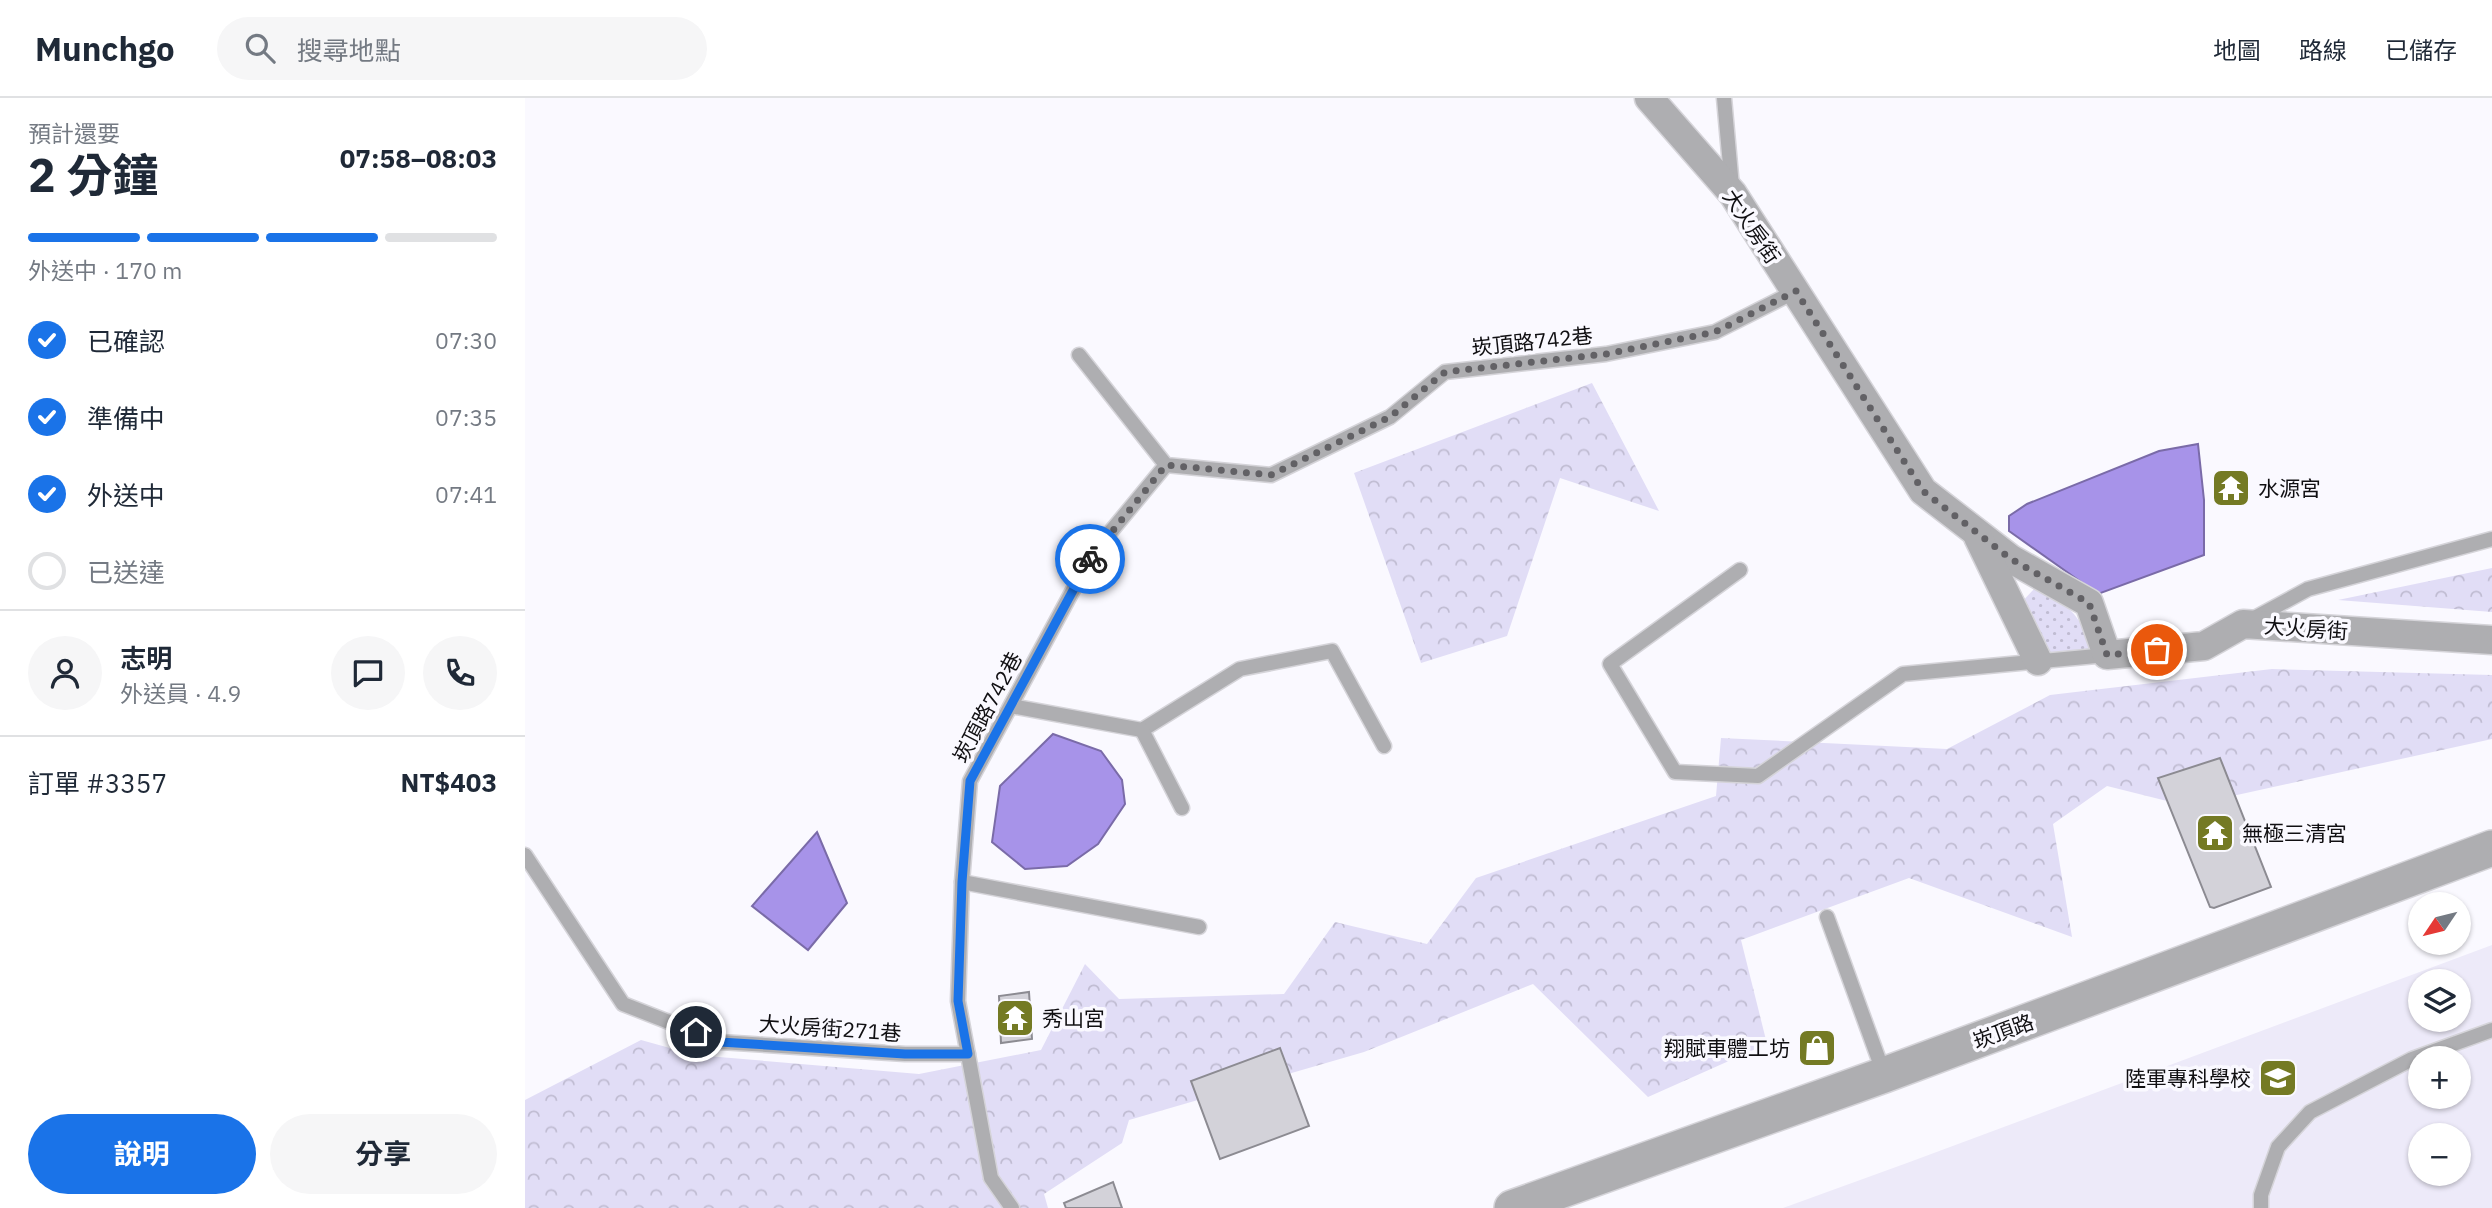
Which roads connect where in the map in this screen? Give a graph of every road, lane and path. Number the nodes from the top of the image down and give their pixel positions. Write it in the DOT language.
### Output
graph roads {
  1 [pos="1649,98"];
  2 [pos="1724,98"];
  3 [pos="1733,194"];
  4 [pos="1796,291"];
  5 [pos="1079,355"];
  6 [pos="1166,465"];
  7 [pos="1976,532"];
  8 [pos="2492,539"];
  9 [pos="1740,570"];
  10 [pos="2243,624"];
  11 [pos="2492,640"];
  12 [pos="2107,655"];
  13 [pos="2038,661"];
  14 [pos="1011,706"];
  15 [pos="1142,730"];
  16 [pos="1384,746"];
  17 [pos="1182,808"];
  18 [pos="2492,848"];
  19 [pos="525,855"];
  20 [pos="962,882"];
  21 [pos="1827,917"];
  22 [pos="1199,927"];
  23 [pos="2492,1030"];
  24 [pos="968,1054"];
  25 [pos="1884,1075"];
  26 [pos="1012,1208"];
  27 [pos="1512,1208"];
  28 [pos="2261,1208"];
  1 -- 3 [label="street, 大火房街"];
  2 -- 3 [label="lane"];
  3 -- 4 [label="street, 大火房街"];
  4 -- 6 [label="lane, 崁頂路742巷"];
  4 -- 7 [label="street, 大火房街"];
  5 -- 6 [label="lane"];
  6 -- 14 [label="lane, 崁頂路742巷"];
  7 -- 12 [label="street, 大火房街"];
  7 -- 13 [label="street"];
  8 -- 10 [label="lane"];
  9 -- 13 [label="lane"];
  10 -- 11 [label="street, 大火房街"];
  10 -- 12 [label="street, 大火房街"];
  12 -- 13 [label="lane"];
  14 -- 15 [label="lane"];
  14 -- 20 [label="lane, 崁頂路742巷"];
  15 -- 16 [label="lane"];
  15 -- 17 [label="lane"];
  18 -- 25 [label="street, 崁頂路"];
  19 -- 24 [label="lane, 大火房街271巷"];
  20 -- 22 [label="lane"];
  20 -- 24 [label="lane, 崁頂路742巷"];
  21 -- 25 [label="lane"];
  23 -- 28 [label="lane"];
  24 -- 26 [label="lane, 崁頂路742巷"];
  25 -- 27 [label="street, 崁頂路"];
}
